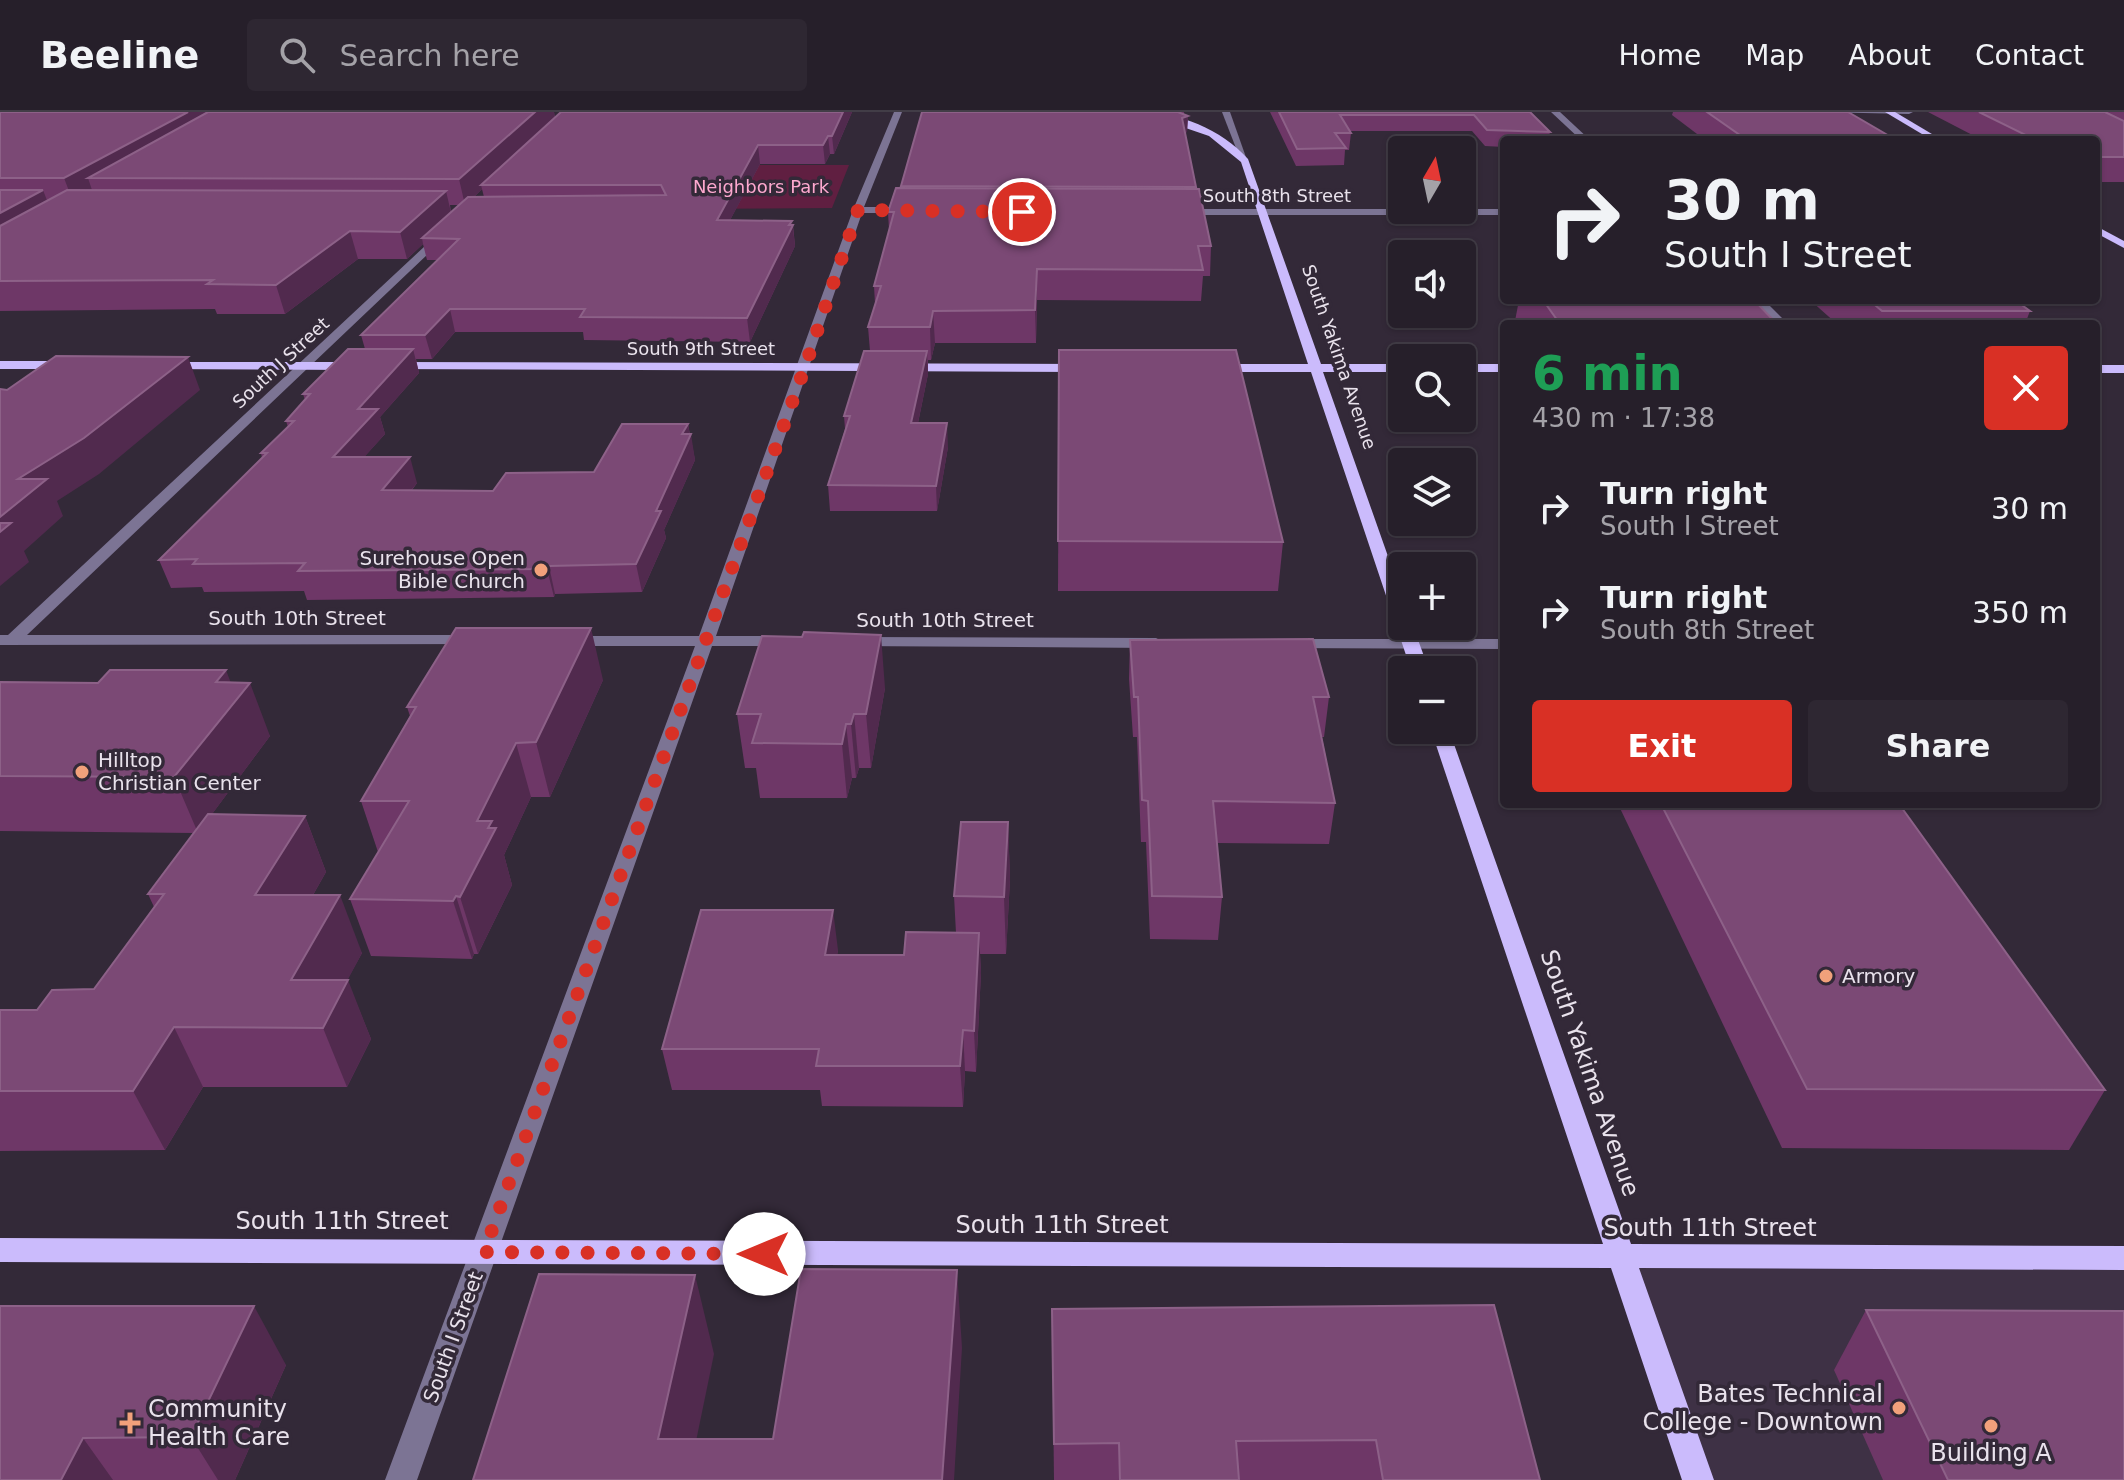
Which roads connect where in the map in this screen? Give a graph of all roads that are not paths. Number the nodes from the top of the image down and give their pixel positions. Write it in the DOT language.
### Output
graph roads {
  1 [pos="898,112"];
  2 [pos="1143,112"];
  3 [pos="1226,112"];
  4 [pos="1555,112"];
  5 [pos="1808,112"];
  6 [pos="1889,112"];
  7 [pos="1909,112"];
  8 [pos="1582,136"];
  9 [pos="1931,136"];
  10 [pos="1245,161"];
  11 [pos="858,210"];
  12 [pos="926,211"];
  13 [pos="1165,212"];
  14 [pos="1262,212"];
  15 [pos="1500,212"];
  16 [pos="458,221"];
  17 [pos="2100,231"];
  18 [pos="2124,245"];
  19 [pos="1761,304"];
  20 [pos="1778,320"];
  21 [pos="0,365"];
  22 [pos="88,365"];
  23 [pos="152,366"];
  24 [pos="304,366"];
  25 [pos="368,366"];
  26 [pos="384,366"];
  27 [pos="805,367"];
  28 [pos="1096,368"];
  29 [pos="1206,368"];
  30 [pos="1315,368"];
  31 [pos="1388,368"];
  32 [pos="1476,368"];
  33 [pos="1500,368"];
  34 [pos="2100,369"];
  35 [pos="2124,369"];
  36 [pos="1388,579"];
  37 [pos="6,640"];
  38 [pos="47,640"];
  39 [pos="501,640"];
  40 [pos="1409,640"];
  41 [pos="548,641"];
  42 [pos="704,641"];
  43 [pos="805,641"];
  44 [pos="832,641"];
  45 [pos="1181,643"];
  46 [pos="1277,644"];
  47 [pos="1410,644"];
  48 [pos="1500,644"];
  49 [pos="0,656"];
  50 [pos="1415,656"];
  51 [pos="1445,744"];
  52 [pos="0,1250"];
  53 [pos="484,1252"];
  54 [pos="1622,1257"];
  55 [pos="2124,1258"];
  56 [pos="401,1480"];
  57 [pos="1698,1480"];
  1 -- 11 [label="street, South I Street"];
  2 -- 10 [label="main road"];
  3 -- 10 [label="street, South Yakima Avenue"];
  4 -- 8 [label="street"];
  5 -- 6 [label="street"];
  6 -- 7 [label="street"];
  6 -- 9 [label="main road"];
  10 -- 14 [label="main road, South Yakima Avenue"];
  11 -- 12 [label="street"];
  11 -- 27 [label="street, South I Street"];
  13 -- 14 [label="street, South 8th Street"];
  14 -- 15 [label="street, South 8th Street"];
  14 -- 30 [label="main road, South Yakima Avenue"];
  16 -- 24 [label="street, South J Street"];
  17 -- 18 [label="main road"];
  19 -- 20 [label="street"];
  21 -- 22 [label="main road"];
  23 -- 24 [label="main road"];
  24 -- 25 [label="main road"];
  24 -- 37 [label="street, South J Street"];
  26 -- 27 [label="main road, South 9th Street"];
  27 -- 28 [label="main road, South 9th Street"];
  27 -- 42 [label="street, South I Street"];
  29 -- 30 [label="main road"];
  30 -- 31 [label="main road"];
  30 -- 36 [label="main road, South Yakima Avenue"];
  32 -- 33 [label="main road"];
  34 -- 35 [label="main road"];
  37 -- 38 [label="street, South 10th Street"];
  38 -- 39 [label="street, South 10th Street"];
  38 -- 49 [label="street, South 10th Street"];
  40 -- 47 [label="main road"];
  41 -- 42 [label="street"];
  42 -- 43 [label="street"];
  42 -- 53 [label="street, South I Street"];
  44 -- 45 [label="street, South 10th Street"];
  46 -- 47 [label="street"];
  47 -- 48 [label="street"];
  47 -- 50 [label="main road"];
  51 -- 54 [label="main road, South Yakima Avenue"];
  52 -- 53 [label="main road, South 11th Street"];
  53 -- 54 [label="main road, South 11th Street"];
  53 -- 56 [label="street, South I Street"];
  54 -- 55 [label="main road, South 11th Street"];
  54 -- 57 [label="main road, South Yakima Avenue"];
}
